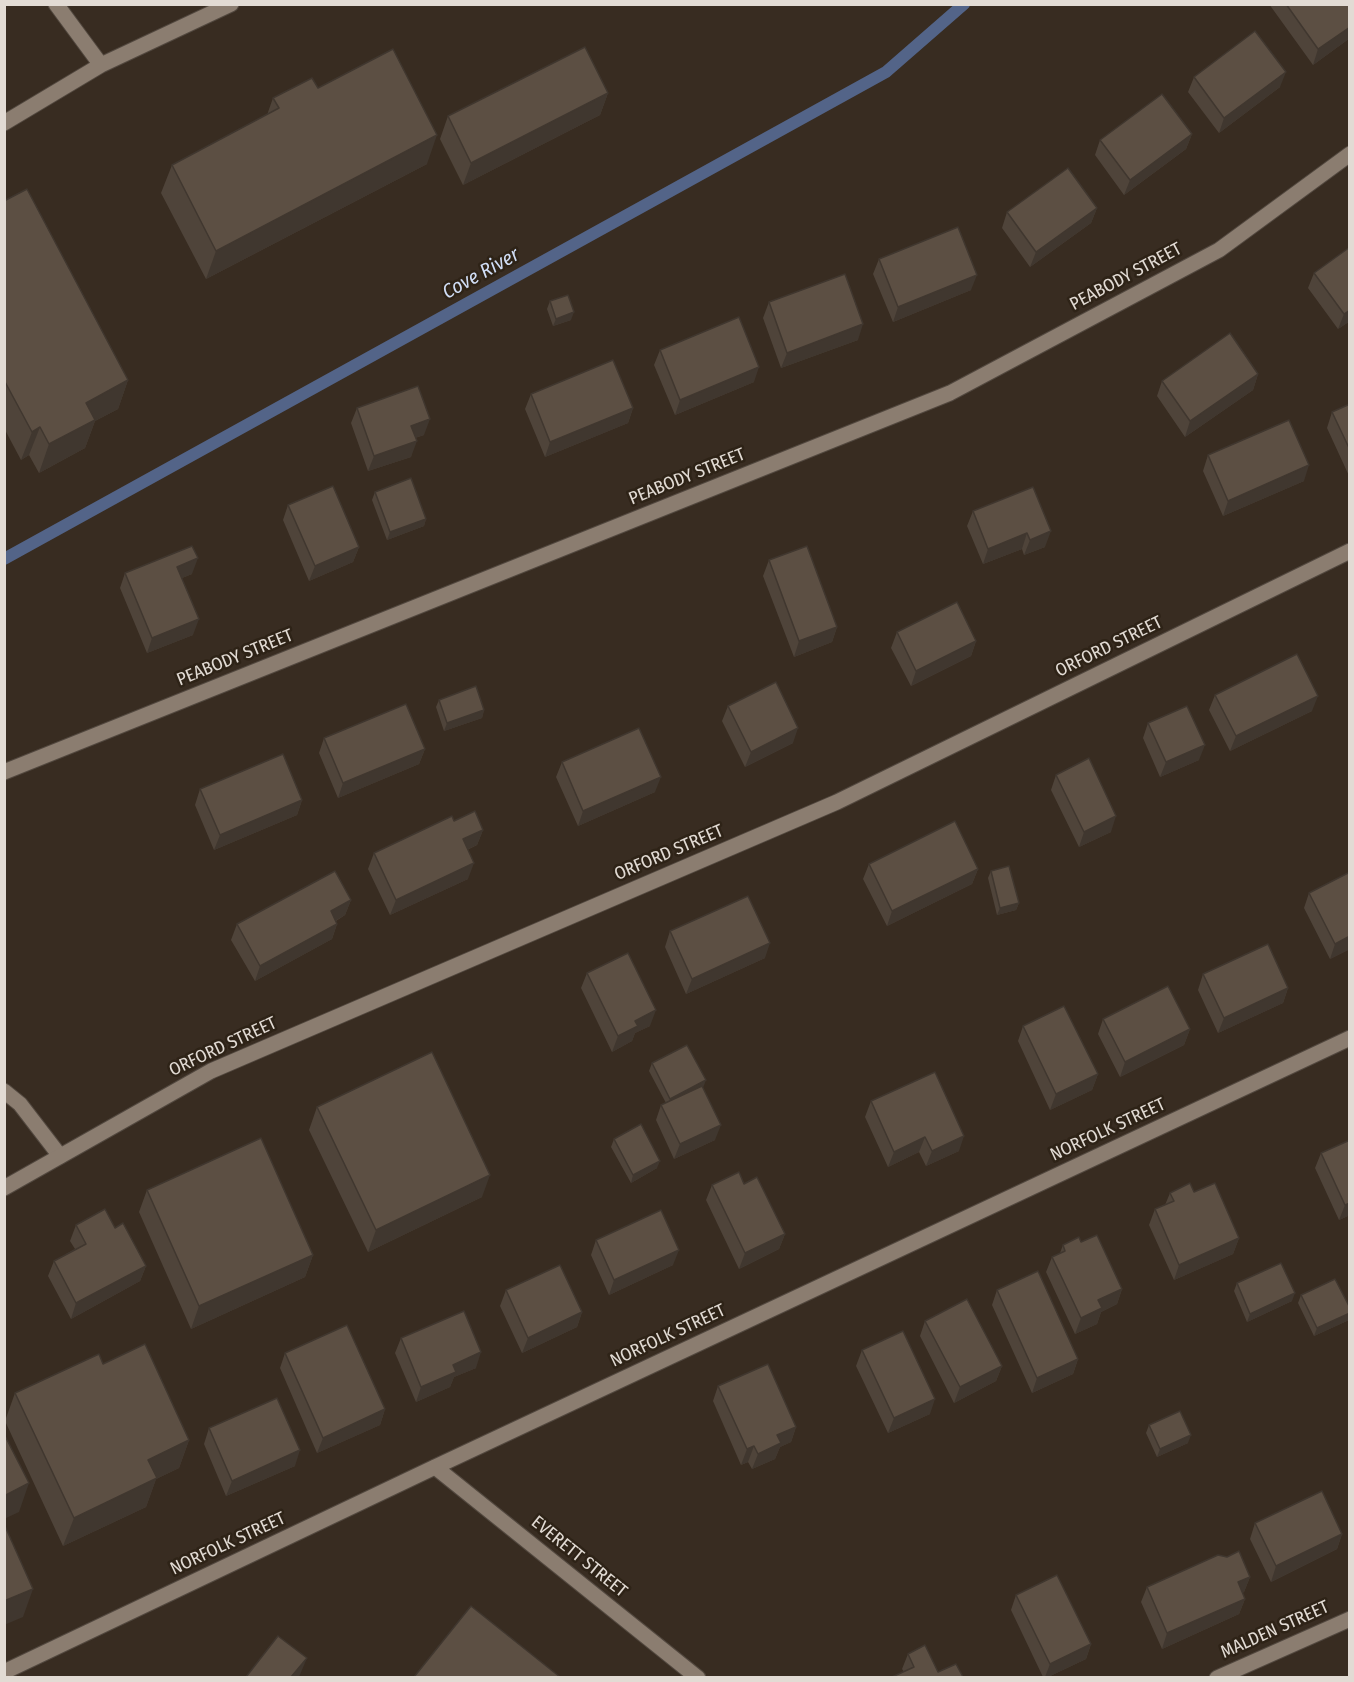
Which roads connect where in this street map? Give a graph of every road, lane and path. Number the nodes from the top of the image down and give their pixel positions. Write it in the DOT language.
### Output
graph roads {
  1 [pos="56,4"];
  2 [pos="231,4"];
  3 [pos="101,65"];
  4 [pos="4,123"];
  5 [pos="1350,154"];
  6 [pos="1350,551"];
  7 [pos="4,772"];
  8 [pos="1350,1038"];
  9 [pos="4,1091"];
  10 [pos="60,1156"];
  11 [pos="4,1188"];
  12 [pos="435,1467"];
  13 [pos="1350,1619"];
  14 [pos="4,1672"];
  15 [pos="698,1677"];
  16 [pos="1217,1677"];
  1 -- 3 [label="street"];
  2 -- 3 [label="street"];
  3 -- 4 [label="street"];
  5 -- 7 [label="street, PEABODY STREET"];
  6 -- 10 [label="street, ORFORD STREET"];
  8 -- 12 [label="street, NORFOLK STREET"];
  9 -- 10 [label="street"];
  10 -- 11 [label="street, ORFORD STREET"];
  12 -- 14 [label="street, NORFOLK STREET"];
  12 -- 15 [label="street, EVERETT STREET"];
  13 -- 16 [label="street, MALDEN STREET"];
}
